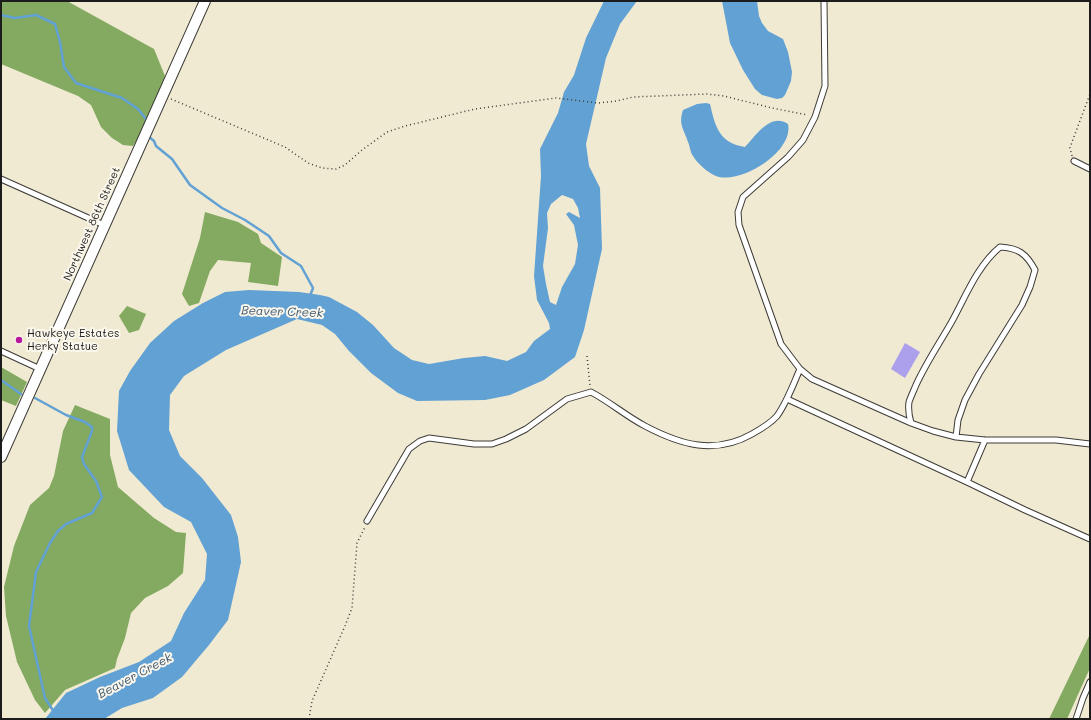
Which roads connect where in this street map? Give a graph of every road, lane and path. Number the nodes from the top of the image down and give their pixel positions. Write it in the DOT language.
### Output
graph roads {
  1 [pos="205,1"];
  2 [pos="824,1"];
  3 [pos="1090,94"];
  4 [pos="162,95"];
  5 [pos="815,117"];
  6 [pos="1074,161"];
  7 [pos="1090,170"];
  8 [pos="1,179"];
  9 [pos="104,225"];
  10 [pos="1,351"];
  11 [pos="587,356"];
  12 [pos="40,369"];
  13 [pos="800,369"];
  14 [pos="591,392"];
  15 [pos="787,399"];
  16 [pos="911,423"];
  17 [pos="956,437"];
  18 [pos="985,440"];
  19 [pos="1090,444"];
  20 [pos="1,457"];
  21 [pos="967,482"];
  22 [pos="367,521"];
  23 [pos="1090,539"];
  24 [pos="1090,682"];
  25 [pos="309,719"];
  26 [pos="1076,719"];
  1 -- 4 [label="street, Northwest 86th Street"];
  2 -- 5 [label="lane"];
  3 -- 6 [label="path"];
  4 -- 5 [label="path"];
  4 -- 9 [label="street, Northwest 86th Street"];
  5 -- 13 [label="lane"];
  6 -- 7 [label="lane"];
  8 -- 9 [label="lane"];
  9 -- 12 [label="street, Northwest 86th Street"];
  10 -- 12 [label="lane"];
  11 -- 14 [label="path"];
  12 -- 20 [label="street, Northwest 86th Street"];
  13 -- 15 [label="lane"];
  13 -- 16 [label="lane"];
  14 -- 15 [label="lane"];
  14 -- 22 [label="lane"];
  15 -- 21 [label="lane"];
  16 -- 17 [label="lane"];
  16 -- 17 [label="lane"];
  17 -- 18 [label="lane"];
  18 -- 19 [label="lane"];
  18 -- 21 [label="lane"];
  21 -- 23 [label="lane"];
  22 -- 25 [label="path"];
  24 -- 26 [label="lane"];
}
